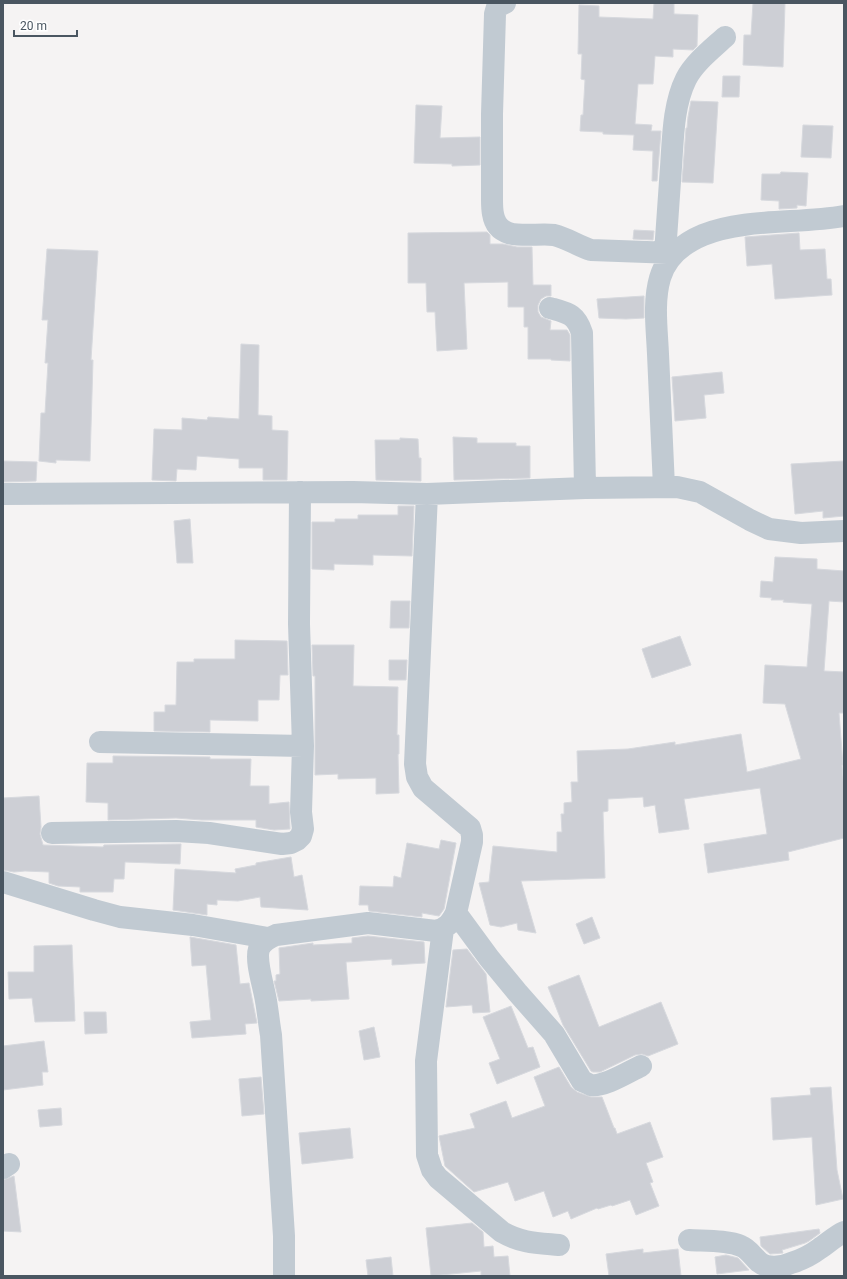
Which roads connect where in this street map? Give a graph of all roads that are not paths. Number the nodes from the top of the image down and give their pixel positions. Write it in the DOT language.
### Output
graph roads {
  1 [pos="505,3"];
  2 [pos="725,36"];
  3 [pos="844,216"];
  4 [pos="670,253"];
  5 [pos="550,308"];
  6 [pos="664,487"];
  7 [pos="585,488"];
  8 [pos="300,492"];
  9 [pos="3,494"];
  10 [pos="427,494"];
  11 [pos="844,531"];
  12 [pos="100,742"];
  13 [pos="303,746"];
  14 [pos="52,833"];
  15 [pos="3,882"];
  16 [pos="449,921"];
  17 [pos="268,938"];
  18 [pos="641,1066"];
  19 [pos="844,1232"];
  20 [pos="689,1240"];
  21 [pos="560,1245"];
  22 [pos="284,1276"];
  1 -- 4 [label="street"];
  2 -- 4 [label="street"];
  3 -- 4 [label="street"];
  4 -- 6 [label="street"];
  5 -- 7 [label="street"];
  6 -- 7 [label="street"];
  6 -- 11 [label="street"];
  7 -- 10 [label="street"];
  8 -- 9 [label="street"];
  8 -- 10 [label="street"];
  8 -- 13 [label="street"];
  10 -- 16 [label="street"];
  12 -- 13 [label="street"];
  13 -- 14 [label="street"];
  15 -- 17 [label="street"];
  16 -- 17 [label="street"];
  16 -- 18 [label="street"];
  16 -- 21 [label="street"];
  17 -- 22 [label="street"];
  19 -- 20 [label="street"];
}
